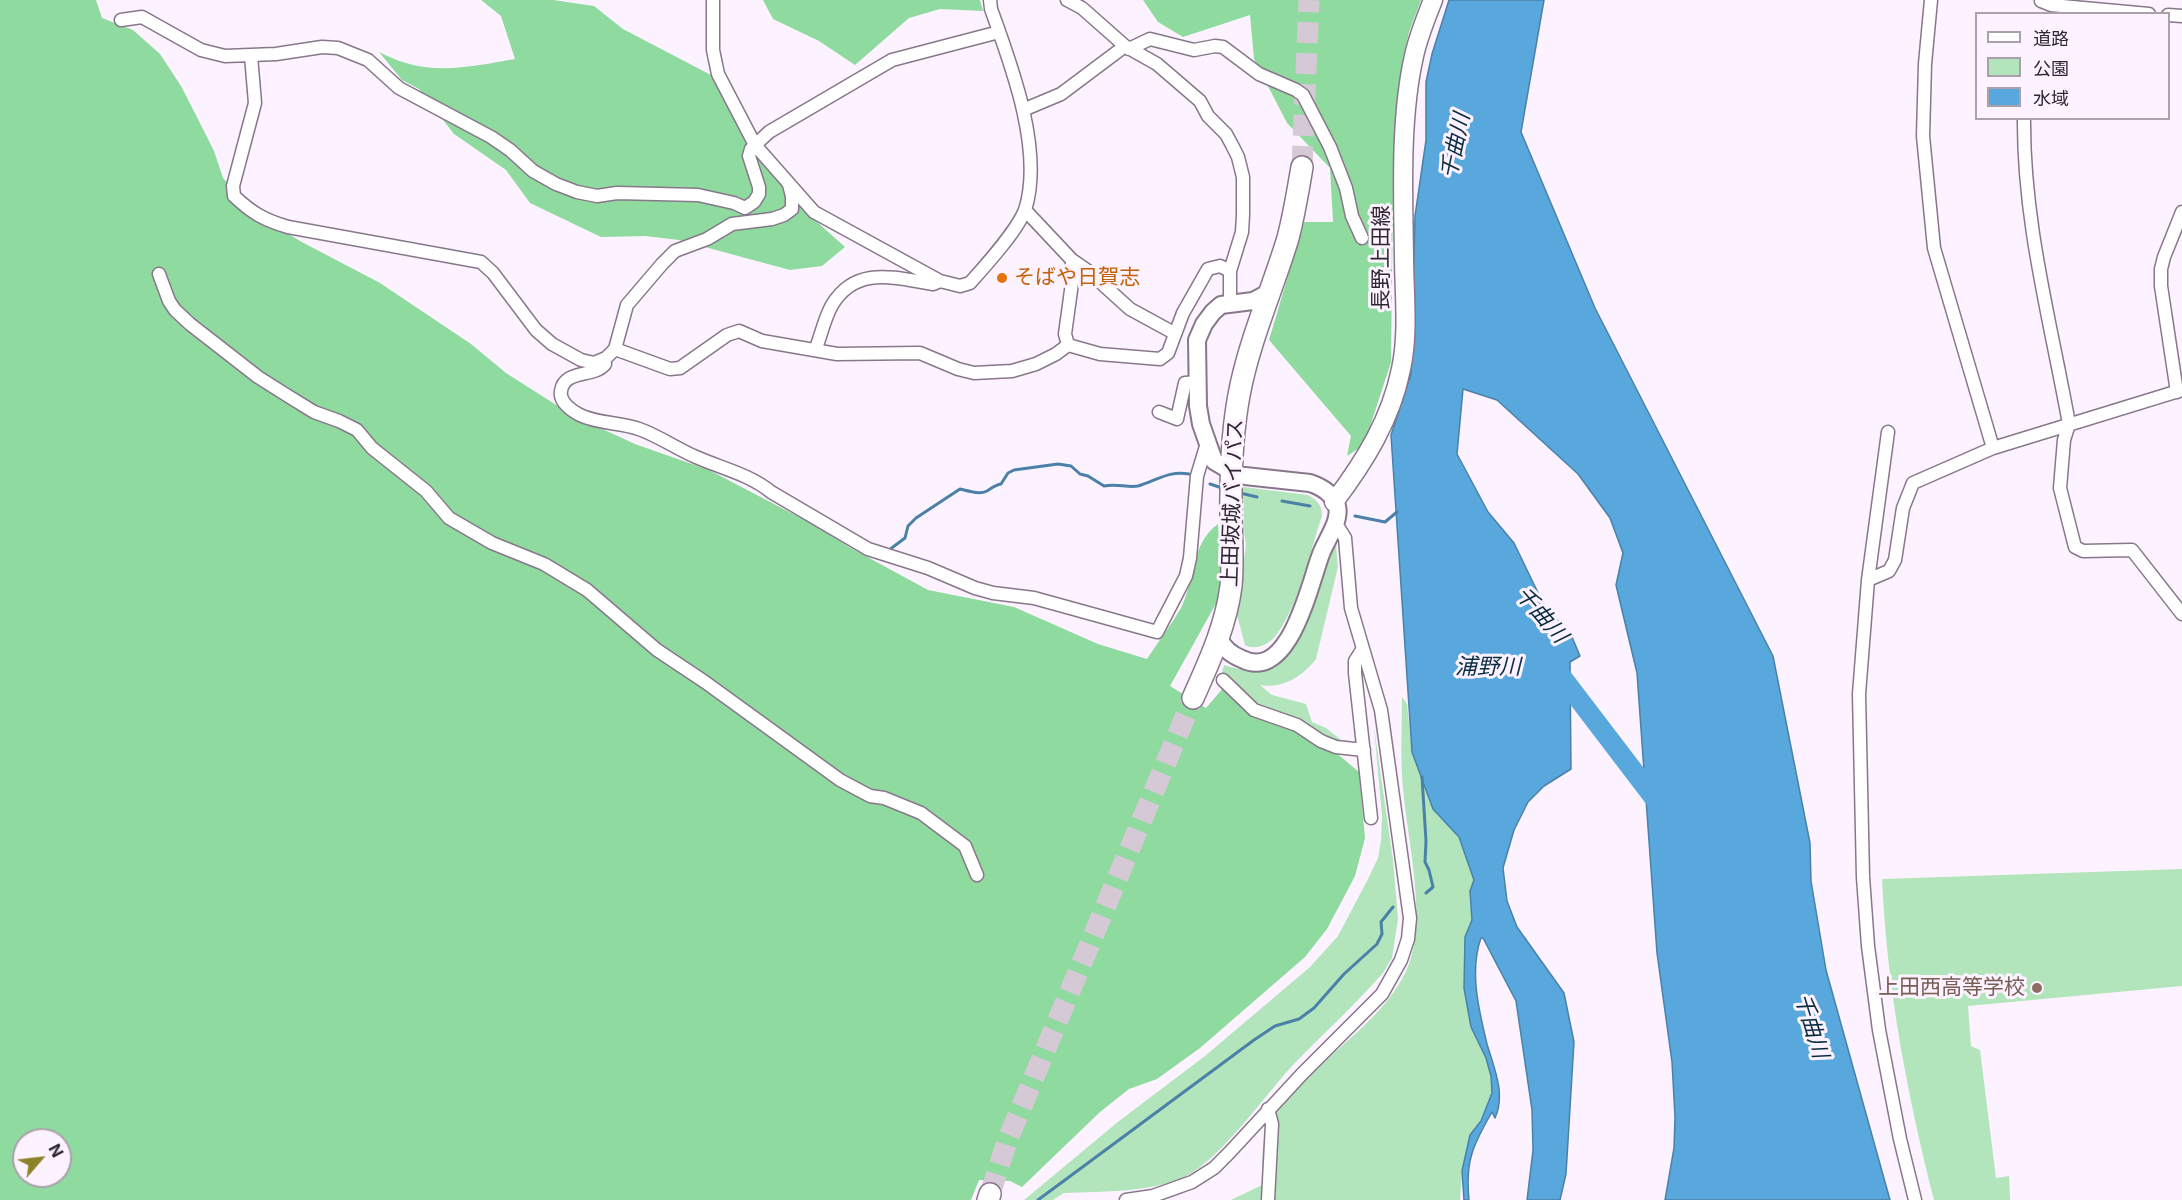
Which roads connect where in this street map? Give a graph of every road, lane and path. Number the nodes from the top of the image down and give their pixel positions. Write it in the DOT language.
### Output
graph roads {
  1 [pos="713,0"];
  2 [pos="990,0"];
  3 [pos="1067,0"];
  4 [pos="1433,0"];
  5 [pos="1931,0"];
  6 [pos="2040,5"];
  7 [pos="2127,12"];
  8 [pos="121,20"];
  9 [pos="999,32"];
  10 [pos="1127,48"];
  11 [pos="251,56"];
  12 [pos="1023,110"];
  13 [pos="2024,120"];
  14 [pos="755,145"];
  15 [pos="1302,167"];
  16 [pos="789,184"];
  17 [pos="1024,210"];
  18 [pos="2182,212"];
  19 [pos="1362,238"];
  20 [pos="1072,260"];
  21 [pos="1230,271"];
  22 [pos="159,274"];
  23 [pos="940,281"];
  24 [pos="1268,293"];
  25 [pos="1230,303"];
  26 [pos="1257,325"];
  27 [pos="1174,333"];
  28 [pos="1068,345"];
  29 [pos="816,348"];
  30 [pos="610,354"];
  31 [pos="1198,382"];
  32 [pos="2179,391"];
  33 [pos="1159,412"];
  34 [pos="2069,424"];
  35 [pos="1888,432"];
  36 [pos="1207,443"];
  37 [pos="1994,448"];
  38 [pos="1226,468"];
  39 [pos="1245,476"];
  40 [pos="1335,502"];
  41 [pos="1335,522"];
  42 [pos="1868,580"];
  43 [pos="2182,614"];
  44 [pos="1219,638"];
  45 [pos="1362,650"];
  46 [pos="1239,658"];
  47 [pos="1215,673"];
  48 [pos="1193,698"];
  49 [pos="1364,750"];
  50 [pos="1371,818"];
  51 [pos="977,875"];
  52 [pos="1268,1109"];
  53 [pos="1126,1200"];
  54 [pos="1268,1200"];
  55 [pos="1915,1200"];
  1 -- 14 [label="street"];
  2 -- 9 [label="street"];
  3 -- 10 [label="street"];
  4 -- 40 [label="main road, 長野上田線"];
  5 -- 37 [label="street"];
  6 -- 7 [label="street"];
  8 -- 11 [label="street"];
  9 -- 12 [label="street"];
  9 -- 14 [label="street"];
  10 -- 12 [label="street"];
  10 -- 19 [label="street"];
  10 -- 21 [label="street"];
  11 -- 14 [label="street"];
  11 -- 30 [label="street"];
  12 -- 17 [label="street"];
  13 -- 34 [label="street"];
  14 -- 16 [label="street"];
  15 -- 24 [label="highway, 上田坂城バイパス"];
  16 -- 23 [label="street"];
  16 -- 30 [label="street"];
  17 -- 20 [label="street"];
  17 -- 23 [label="street"];
  18 -- 32 [label="street"];
  20 -- 27 [label="street"];
  20 -- 28 [label="street"];
  21 -- 25 [label="street"];
  21 -- 27 [label="street"];
  22 -- 51 [label="street"];
  23 -- 29 [label="street"];
  24 -- 25 [label="street"];
  24 -- 26 [label="highway, 上田坂城バイパス"];
  25 -- 26 [label="street"];
  25 -- 31 [label="street"];
  26 -- 44 [label="highway, 上田坂城バイパス"];
  27 -- 28 [label="street"];
  28 -- 29 [label="street"];
  29 -- 30 [label="street"];
  30 -- 36 [label="street"];
  31 -- 33 [label="street"];
  31 -- 36 [label="street"];
  32 -- 34 [label="street"];
  34 -- 37 [label="street"];
  34 -- 43 [label="street"];
  35 -- 42 [label="street"];
  36 -- 38 [label="street"];
  37 -- 42 [label="street"];
  39 -- 40 [label="street"];
  40 -- 41 [label="street"];
  41 -- 45 [label="street"];
  41 -- 46 [label="street"];
  42 -- 55 [label="street"];
  44 -- 46 [label="street"];
  44 -- 47 [label="highway, 上田坂城バイパス"];
  45 -- 49 [label="street"];
  45 -- 52 [label="street"];
  46 -- 47 [label="street"];
  47 -- 48 [label="highway, 上田坂城バイパス"];
  47 -- 49 [label="street"];
  49 -- 50 [label="street"];
  52 -- 53 [label="street"];
  52 -- 54 [label="street"];
}
